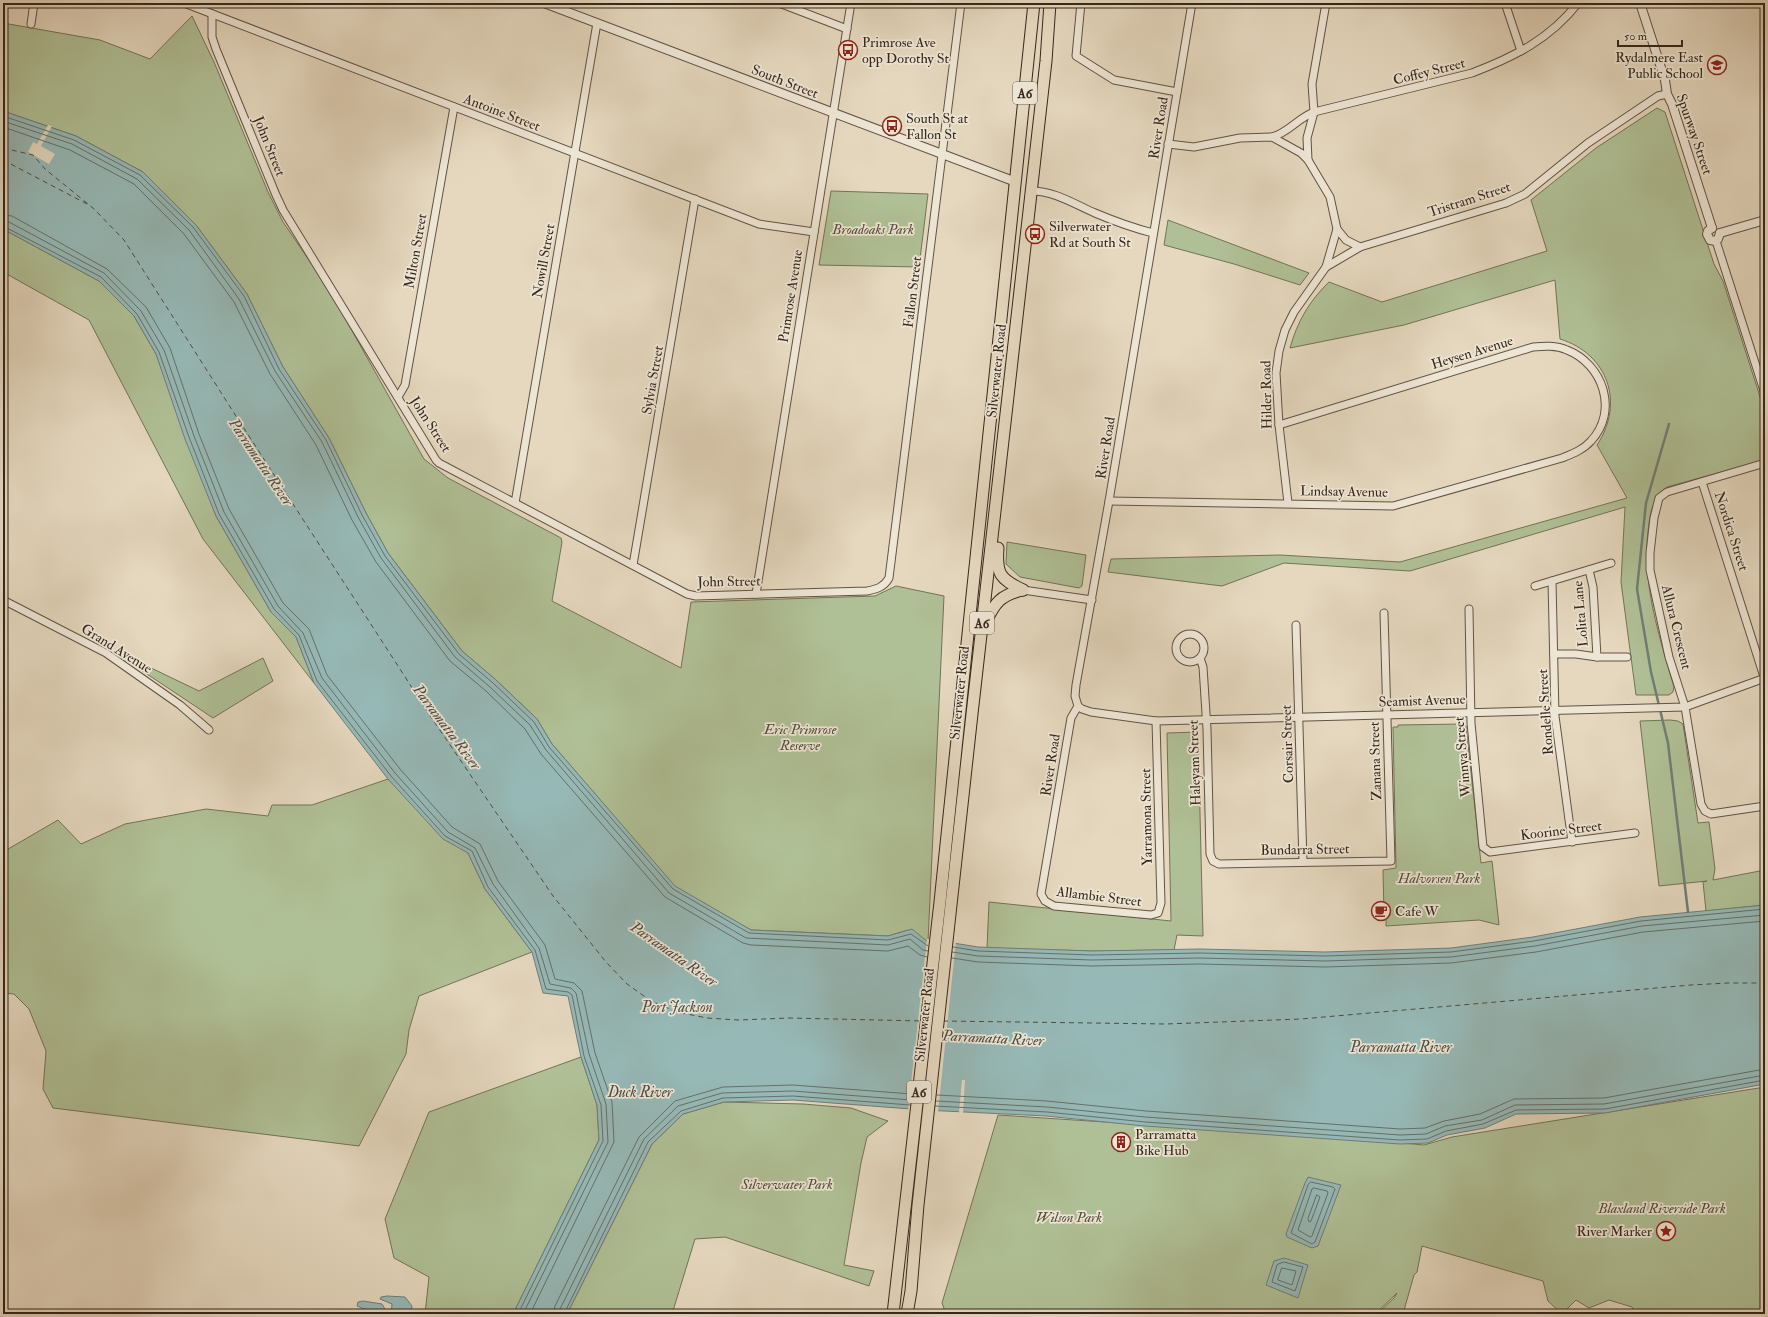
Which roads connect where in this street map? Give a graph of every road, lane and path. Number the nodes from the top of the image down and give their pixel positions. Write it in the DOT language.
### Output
graph roads {
  1 [pos="34,3"];
  2 [pos="184,3"];
  3 [pos="544,3"];
  4 [pos="778,3"];
  5 [pos="851,3"];
  6 [pos="961,3"];
  7 [pos="1034,3"];
  8 [pos="1050,3"];
  9 [pos="1057,3"];
  10 [pos="1081,3"];
  11 [pos="1192,3"];
  12 [pos="1326,3"];
  13 [pos="1505,3"];
  14 [pos="1578,3"];
  15 [pos="1640,3"];
  16 [pos="192,5"];
  17 [pos="212,14"];
  18 [pos="597,23"];
  19 [pos="31,24"];
  20 [pos="846,29"];
  21 [pos="1047,43"];
  22 [pos="1522,51"];
  23 [pos="1177,92"];
  24 [pos="1667,94"];
  25 [pos="454,107"];
  26 [pos="1314,112"];
  27 [pos="833,114"];
  28 [pos="1272,137"];
  29 [pos="1168,144"];
  30 [pos="574,154"];
  31 [pos="943,154"];
  32 [pos="1308,160"];
  33 [pos="1016,182"];
  34 [pos="1031,191"];
  35 [pos="695,200"];
  36 [pos="1765,220"];
  37 [pos="1712,228"];
  38 [pos="1337,229"];
  39 [pos="814,232"];
  40 [pos="1154,233"];
  41 [pos="1720,233"];
  42 [pos="1716,241"];
  43 [pos="1360,247"];
  44 [pos="1326,267"];
  45 [pos="1765,394"];
  46 [pos="398,397"];
  47 [pos="1279,425"];
  48 [pos="1591,441"];
  49 [pos="1765,463"];
  50 [pos="1000,473"];
  51 [pos="1702,482"];
  52 [pos="1109,501"];
  53 [pos="515,503"];
  54 [pos="1288,503"];
  55 [pos="1611,563"];
  56 [pos="633,565"];
  57 [pos="1589,570"];
  58 [pos="1552,581"];
  59 [pos="886,584"];
  60 [pos="1535,586"];
  61 [pos="1022,590"];
  62 [pos="756,594"];
  63 [pos="3,600"];
  64 [pos="1092,600"];
  65 [pos="1469,608"];
  66 [pos="1384,614"];
  67 [pos="1296,625"];
  68 [pos="981,631"];
  69 [pos="1554,654"];
  70 [pos="1597,657"];
  71 [pos="1627,657"];
  72 [pos="1200,658"];
  73 [pos="1765,679"];
  74 [pos="1078,706"];
  75 [pos="1682,707"];
  76 [pos="1556,710"];
  77 [pos="1470,712"];
  78 [pos="1386,714"];
  79 [pos="1299,716"];
  80 [pos="1206,719"];
  81 [pos="1156,721"];
  82 [pos="209,730"];
  83 [pos="1765,806"];
  84 [pos="1636,833"];
  85 [pos="1572,842"];
  86 [pos="1490,852"];
  87 [pos="1391,861"];
  88 [pos="1303,862"];
  89 [pos="1219,864"];
  90 [pos="1041,894"];
  91 [pos="1158,912"];
  92 [pos="911,1291"];
  93 [pos="893,1314"];
  94 [pos="907,1314"];
  95 [pos="911,1314"];
  1 -- 19 [label="street"];
  2 -- 16 [label="street, Antoine Street"];
  3 -- 18 [label="street, South Street"];
  4 -- 20 [label="street"];
  5 -- 20 [label="street, Primrose Avenue"];
  6 -- 31 [label="street, Fallon Street"];
  7 -- 33 [label="highway, Silverwater Road / A6"];
  8 -- 21 [label="highway, Silverwater Road / A6"];
  9 -- 21 [label="highway"];
  10 -- 23 [label="street"];
  11 -- 23 [label="street, River Road"];
  12 -- 26 [label="street, Hilder Road"];
  13 -- 22 [label="street"];
  14 -- 22 [label="street, Coffey Street"];
  15 -- 24 [label="street, Spurway Street"];
  16 -- 17 [label="street, Antoine Street"];
  17 -- 25 [label="street, Antoine Street"];
  17 -- 46 [label="street, John Street"];
  18 -- 27 [label="street, South Street"];
  18 -- 30 [label="street, Nowill Street"];
  20 -- 27 [label="street, Primrose Avenue"];
  21 -- 34 [label="highway, Silverwater Road / A6"];
  22 -- 26 [label="street, Coffey Street"];
  23 -- 29 [label="street, River Road"];
  24 -- 37 [label="street, Spurway Street"];
  24 -- 43 [label="street, Tristram Street"];
  25 -- 30 [label="street, Antoine Street"];
  25 -- 46 [label="street, Milton Street"];
  26 -- 28 [label="street, Coffey Street"];
  26 -- 32 [label="street, Hilder Road"];
  27 -- 31 [label="street, South Street"];
  27 -- 39 [label="street, Primrose Avenue"];
  28 -- 29 [label="street, Coffey Street"];
  28 -- 32 [label="street"];
  29 -- 40 [label="street, River Road"];
  30 -- 35 [label="street, Antoine Street"];
  30 -- 53 [label="street, Nowill Street"];
  31 -- 33 [label="street, South Street"];
  31 -- 59 [label="street, Fallon Street"];
  32 -- 38 [label="street, Hilder Road"];
  33 -- 93 [label="highway, Silverwater Road / A6"];
  34 -- 40 [label="street"];
  34 -- 50 [label="highway, Silverwater Road / A6"];
  35 -- 39 [label="street, Antoine Street"];
  35 -- 56 [label="street, Sylvia Street"];
  36 -- 41 [label="street"];
  37 -- 41 [label="street"];
  37 -- 42 [label="street"];
  38 -- 43 [label="street"];
  38 -- 44 [label="street, Hilder Road"];
  39 -- 62 [label="street, Primrose Avenue"];
  40 -- 52 [label="street, River Road"];
  41 -- 42 [label="street"];
  42 -- 45 [label="street"];
  43 -- 44 [label="street, Tristram Street"];
  44 -- 47 [label="street, Hilder Road"];
  46 -- 53 [label="street, John Street"];
  47 -- 48 [label="street, Heysen Avenue"];
  47 -- 54 [label="street, Hilder Road"];
  48 -- 54 [label="street, Lindsay Avenue"];
  49 -- 51 [label="street, Allura Crescent"];
  50 -- 61 [label="highway"];
  50 -- 68 [label="highway, Silverwater Road / A6"];
  51 -- 73 [label="street, Nordica Street"];
  51 -- 75 [label="street, Allura Crescent"];
  52 -- 54 [label="street, Lindsay Avenue"];
  52 -- 64 [label="street, River Road"];
  53 -- 56 [label="street, John Street"];
  55 -- 57 [label="street"];
  56 -- 62 [label="street, John Street"];
  57 -- 58 [label="street"];
  57 -- 70 [label="street, Lolita Lane"];
  58 -- 60 [label="street"];
  58 -- 69 [label="street, Rondelle Street"];
  59 -- 62 [label="street, John Street"];
  61 -- 64 [label="street"];
  61 -- 68 [label="highway"];
  63 -- 82 [label="street, Grand Avenue"];
  64 -- 74 [label="street, River Road"];
  65 -- 77 [label="street, Winnya Street"];
  66 -- 78 [label="street, Zanana Street"];
  67 -- 79 [label="street, Corsair Street"];
  68 -- 92 [label="highway, Silverwater Road / A6"];
  69 -- 70 [label="street, Lolita Lane"];
  69 -- 76 [label="street, Rondelle Street"];
  70 -- 71 [label="street, Lolita Lane"];
  72 -- 72 [label="street, Haleyam Street"];
  72 -- 80 [label="street, Haleyam Street"];
  73 -- 75 [label="street, Seamist Avenue"];
  74 -- 81 [label="street, Seamist Avenue"];
  74 -- 90 [label="street, River Road"];
  75 -- 76 [label="street, Seamist Avenue"];
  75 -- 83 [label="street, Allura Crescent"];
  76 -- 77 [label="street, Seamist Avenue"];
  76 -- 85 [label="street, Rondelle Street"];
  77 -- 78 [label="street, Seamist Avenue"];
  77 -- 86 [label="street, Winnya Street"];
  78 -- 79 [label="street, Seamist Avenue"];
  78 -- 87 [label="street, Zanana Street"];
  79 -- 80 [label="street, Seamist Avenue"];
  79 -- 88 [label="street, Corsair Street"];
  80 -- 81 [label="street, Seamist Avenue"];
  80 -- 89 [label="street, Haleyam Street"];
  81 -- 91 [label="street, Yarramona Street"];
  84 -- 85 [label="street, Koorine Street"];
  85 -- 86 [label="street, Koorine Street"];
  87 -- 88 [label="street, Bundarra Street"];
  88 -- 89 [label="street, Bundarra Street"];
  90 -- 91 [label="street, Allambie Street"];
  92 -- 94 [label="highway, Silverwater Road / A6"];
  92 -- 95 [label="highway"];
}
